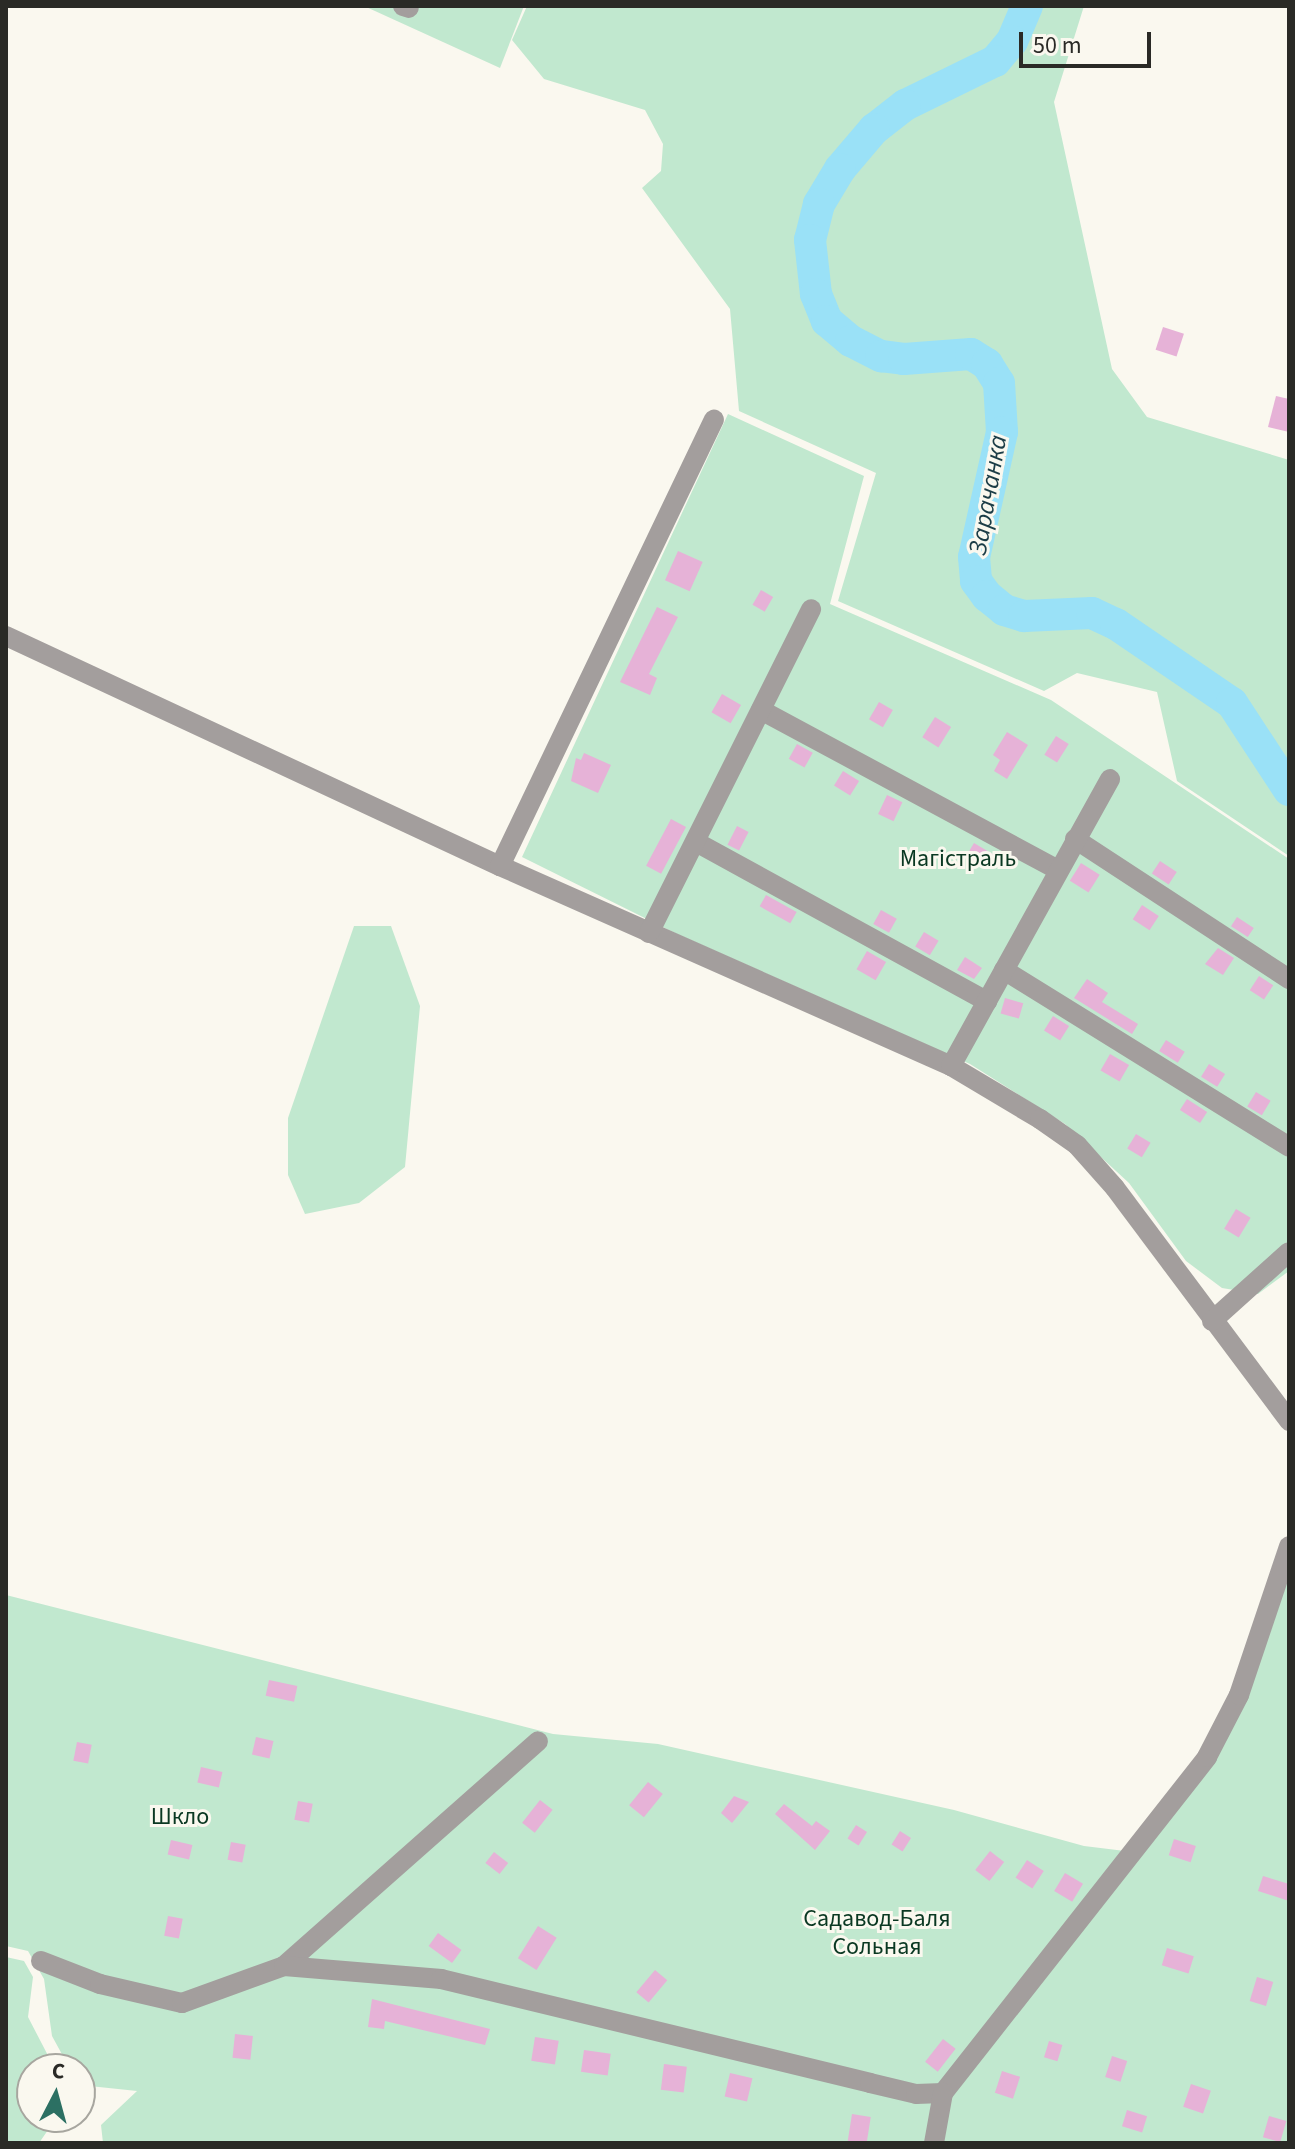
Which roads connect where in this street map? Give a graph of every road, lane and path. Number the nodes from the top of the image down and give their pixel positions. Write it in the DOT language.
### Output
graph roads {
  1 [pos="714,420"];
  2 [pos="811,609"];
  3 [pos="6,636"];
  4 [pos="761,710"];
  5 [pos="1110,779"];
  6 [pos="1075,839"];
  7 [pos="696,842"];
  8 [pos="500,866"];
  9 [pos="1058,870"];
  10 [pos="649,933"];
  11 [pos="1004,970"];
  12 [pos="1289,979"];
  13 [pos="987,1001"];
  14 [pos="951,1066"];
  15 [pos="1289,1147"];
  16 [pos="1289,1252"];
  17 [pos="1212,1321"];
  18 [pos="1289,1421"];
  19 [pos="1289,1546"];
  20 [pos="538,1741"];
  21 [pos="41,1961"];
  22 [pos="284,1966"];
  23 [pos="943,2093"];
  24 [pos="934,2143"];
  1 -- 8 [label="street"];
  2 -- 4 [label="street"];
  3 -- 8 [label="street"];
  4 -- 7 [label="street"];
  4 -- 9 [label="street"];
  5 -- 6 [label="street"];
  6 -- 9 [label="street"];
  6 -- 12 [label="street"];
  7 -- 10 [label="street"];
  7 -- 13 [label="street"];
  8 -- 10 [label="street"];
  9 -- 11 [label="street"];
  10 -- 14 [label="street"];
  11 -- 13 [label="street"];
  11 -- 15 [label="street"];
  13 -- 14 [label="street"];
  14 -- 17 [label="street"];
  16 -- 17 [label="street"];
  17 -- 18 [label="street"];
  19 -- 23 [label="street"];
  20 -- 22 [label="street"];
  21 -- 22 [label="street"];
  22 -- 23 [label="street"];
  23 -- 24 [label="street"];
}
